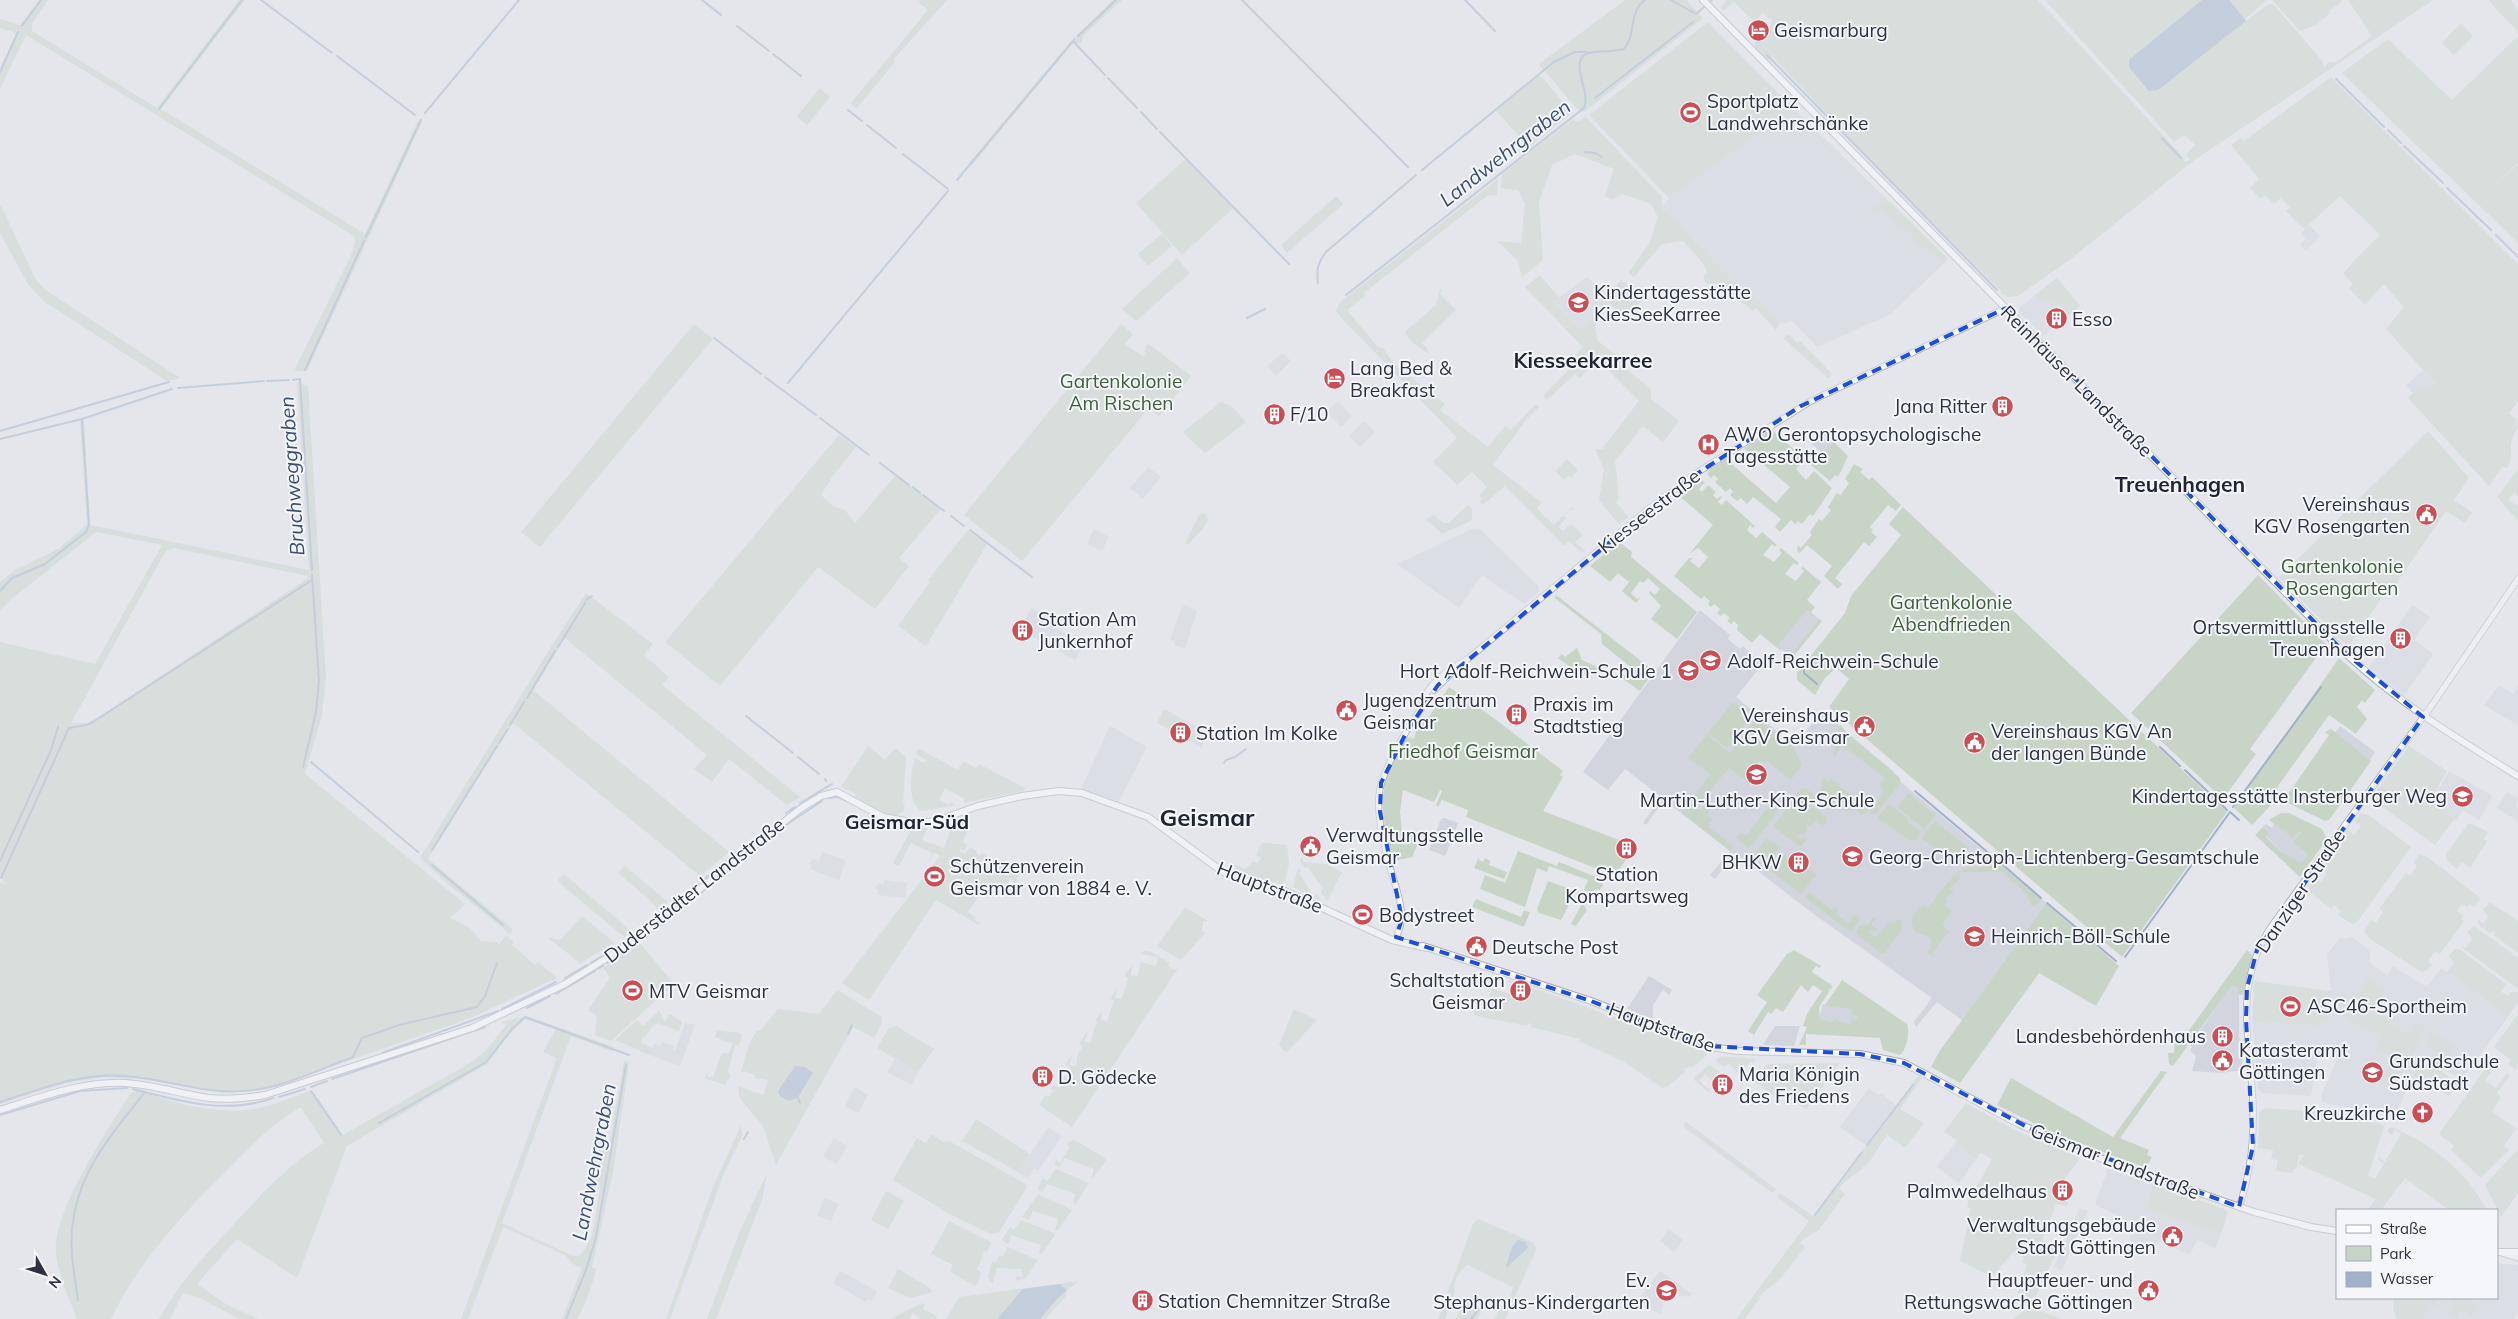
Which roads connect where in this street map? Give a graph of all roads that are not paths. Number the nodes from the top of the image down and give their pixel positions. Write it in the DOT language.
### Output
graph roads {
  1 [pos="1703,0"];
  2 [pos="2006,308"];
  3 [pos="2518,579"];
  4 [pos="2423,718"];
  5 [pos="2518,776"];
  6 [pos="864,806"];
  7 [pos="1370,930"];
  8 [pos="1395,937"];
  9 [pos="1427,948"];
  10 [pos="1904,1063"];
  11 [pos="0,1110"];
  12 [pos="2239,1207"];
  13 [pos="2336,1231"];
  14 [pos="2498,1252"];
  15 [pos="2518,1252"];
  16 [pos="2518,1258"];
  1 -- 2 [label="main road, Reinhäuser Landstraße"];
  2 -- 4 [label="main road, Reinhäuser Landstraße"];
  2 -- 8 [label="street, Kiesseestraße"];
  3 -- 4 [label="street, Danziger Straße"];
  4 -- 5 [label="main road, Reinhäuser Landstraße"];
  4 -- 12 [label="street, Danziger Straße"];
  6 -- 7 [label="main road, Hauptstraße"];
  6 -- 11 [label="main road, Duderstädter Landstraße"];
  7 -- 8 [label="main road, Hauptstraße"];
  7 -- 9 [label="main road, Hauptstraße"];
  8 -- 9 [label="main road, Hauptstraße"];
  9 -- 10 [label="main road, Hauptstraße"];
  10 -- 12 [label="main road, Geismar Landstraße"];
  12 -- 13 [label="main road, Geismar Landstraße"];
  14 -- 15 [label="main road"];
  14 -- 16 [label="street"];
}
